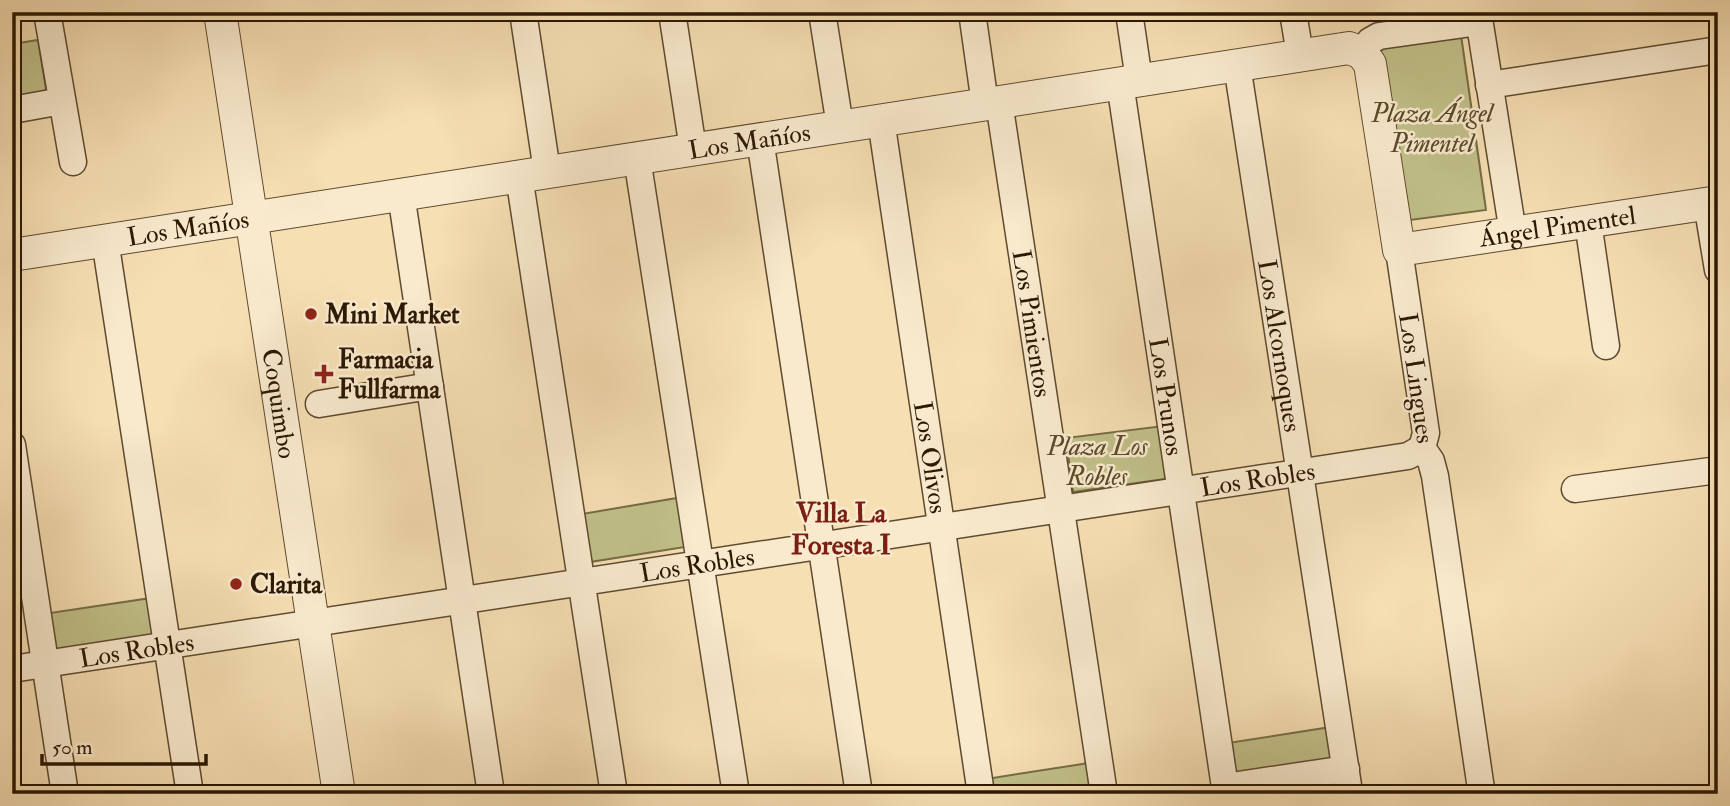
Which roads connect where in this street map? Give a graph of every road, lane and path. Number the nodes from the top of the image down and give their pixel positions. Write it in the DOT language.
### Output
graph roads {
  1 [pos="47,12"];
  2 [pos="220,12"];
  3 [pos="523,12"];
  4 [pos="672,12"];
  5 [pos="822,12"];
  6 [pos="972,12"];
  7 [pos="1129,12"];
  8 [pos="1293,12"];
  9 [pos="1469,18"];
  10 [pos="1718,50"];
  11 [pos="1362,53"];
  12 [pos="1300,55"];
  13 [pos="1237,65"];
  14 [pos="1130,81"];
  15 [pos="1489,85"];
  16 [pos="62,101"];
  17 [pos="992,103"];
  18 [pos="12,110"];
  19 [pos="881,120"];
  20 [pos="840,126"];
  21 [pos="760,139"];
  22 [pos="693,149"];
  23 [pos="637,158"];
  24 [pos="73,162"];
  25 [pos="533,174"];
  26 [pos="401,194"];
  27 [pos="1713,203"];
  28 [pos="252,217"];
  29 [pos="1588,222"];
  30 [pos="1513,233"];
  31 [pos="104,240"];
  32 [pos="1399,250"];
  33 [pos="12,255"];
  34 [pos="1718,270"];
  35 [pos="1606,346"];
  36 [pos="430,386"];
  37 [pos="319,404"];
  38 [pos="12,445"];
  39 [pos="1422,449"];
  40 [pos="1718,470"];
  41 [pos="1300,473"];
  42 [pos="1575,489"];
  43 [pos="1181,491"];
  44 [pos="1061,510"];
  45 [pos="941,528"];
  46 [pos="822,546"];
  47 [pos="701,565"];
  48 [pos="582,583"];
  49 [pos="462,602"];
  50 [pos="314,624"];
  51 [pos="167,646"];
  52 [pos="45,664"];
  53 [pos="12,669"];
  54 [pos="1347,780"];
  55 [pos="1481,789"];
  56 [pos="1226,791"];
  57 [pos="65,794"];
  58 [pos="190,794"];
  59 [pos="340,794"];
  60 [pos="491,794"];
  61 [pos="614,794"];
  62 [pos="736,794"];
  63 [pos="859,794"];
  64 [pos="981,794"];
  65 [pos="1104,794"];
  1 -- 16 [label="street"];
  2 -- 28 [label="street, Coquimbo"];
  3 -- 25 [label="street"];
  4 -- 22 [label="street"];
  5 -- 20 [label="street"];
  6 -- 17 [label="street, Los Pimientos"];
  7 -- 14 [label="street, Los Prunos"];
  8 -- 12 [label="street"];
  9 -- 11 [label="street"];
  9 -- 15 [label="street"];
  10 -- 15 [label="street"];
  11 -- 12 [label="street, Los Mañíos"];
  11 -- 32 [label="street, Los Lingues"];
  12 -- 13 [label="street, Los Mañíos"];
  13 -- 14 [label="street, Los Mañíos"];
  13 -- 41 [label="street, Los Alcornoques"];
  14 -- 17 [label="street, Los Mañíos"];
  14 -- 43 [label="street, Los Prunos"];
  15 -- 30 [label="street"];
  16 -- 18 [label="street"];
  16 -- 24 [label="street"];
  17 -- 19 [label="street, Los Mañíos"];
  17 -- 44 [label="street, Los Pimientos"];
  19 -- 20 [label="street, Los Mañíos"];
  19 -- 45 [label="street, Los Olivos"];
  20 -- 21 [label="street, Los Mañíos"];
  21 -- 22 [label="street, Los Mañíos"];
  21 -- 46 [label="street"];
  22 -- 23 [label="street, Los Mañíos"];
  23 -- 25 [label="street, Los Mañíos"];
  23 -- 47 [label="street"];
  25 -- 26 [label="street, Los Mañíos"];
  25 -- 48 [label="street"];
  26 -- 28 [label="street, Los Mañíos"];
  26 -- 36 [label="street"];
  27 -- 29 [label="street, Ángel Pimentel"];
  27 -- 34 [label="street"];
  28 -- 31 [label="street, Los Mañíos"];
  28 -- 50 [label="street, Coquimbo"];
  29 -- 30 [label="street, Ángel Pimentel"];
  29 -- 35 [label="street"];
  30 -- 32 [label="street, Ángel Pimentel"];
  31 -- 33 [label="street, Los Mañíos"];
  31 -- 51 [label="street"];
  32 -- 39 [label="street, Los Lingues"];
  36 -- 37 [label="street"];
  36 -- 49 [label="street"];
  38 -- 52 [label="street"];
  39 -- 41 [label="street, Los Robles"];
  39 -- 55 [label="street, Los Lingues"];
  40 -- 42 [label="street"];
  41 -- 43 [label="street, Los Robles"];
  41 -- 54 [label="street, Los Alcornoques"];
  43 -- 44 [label="street, Los Robles"];
  43 -- 56 [label="street, Los Prunos"];
  44 -- 45 [label="street, Los Robles"];
  44 -- 65 [label="street, Los Pimientos"];
  45 -- 46 [label="street, Los Robles"];
  45 -- 64 [label="street, Los Olivos"];
  46 -- 47 [label="street, Los Robles"];
  46 -- 63 [label="street"];
  47 -- 48 [label="street, Los Robles"];
  47 -- 62 [label="street"];
  48 -- 49 [label="street, Los Robles"];
  48 -- 61 [label="street"];
  49 -- 50 [label="street, Los Robles"];
  49 -- 60 [label="street"];
  50 -- 51 [label="street, Los Robles"];
  50 -- 59 [label="street, Coquimbo"];
  51 -- 52 [label="street, Los Robles"];
  51 -- 58 [label="street"];
  52 -- 53 [label="street, Los Robles"];
  52 -- 57 [label="street"];
  54 -- 56 [label="street"];
}
